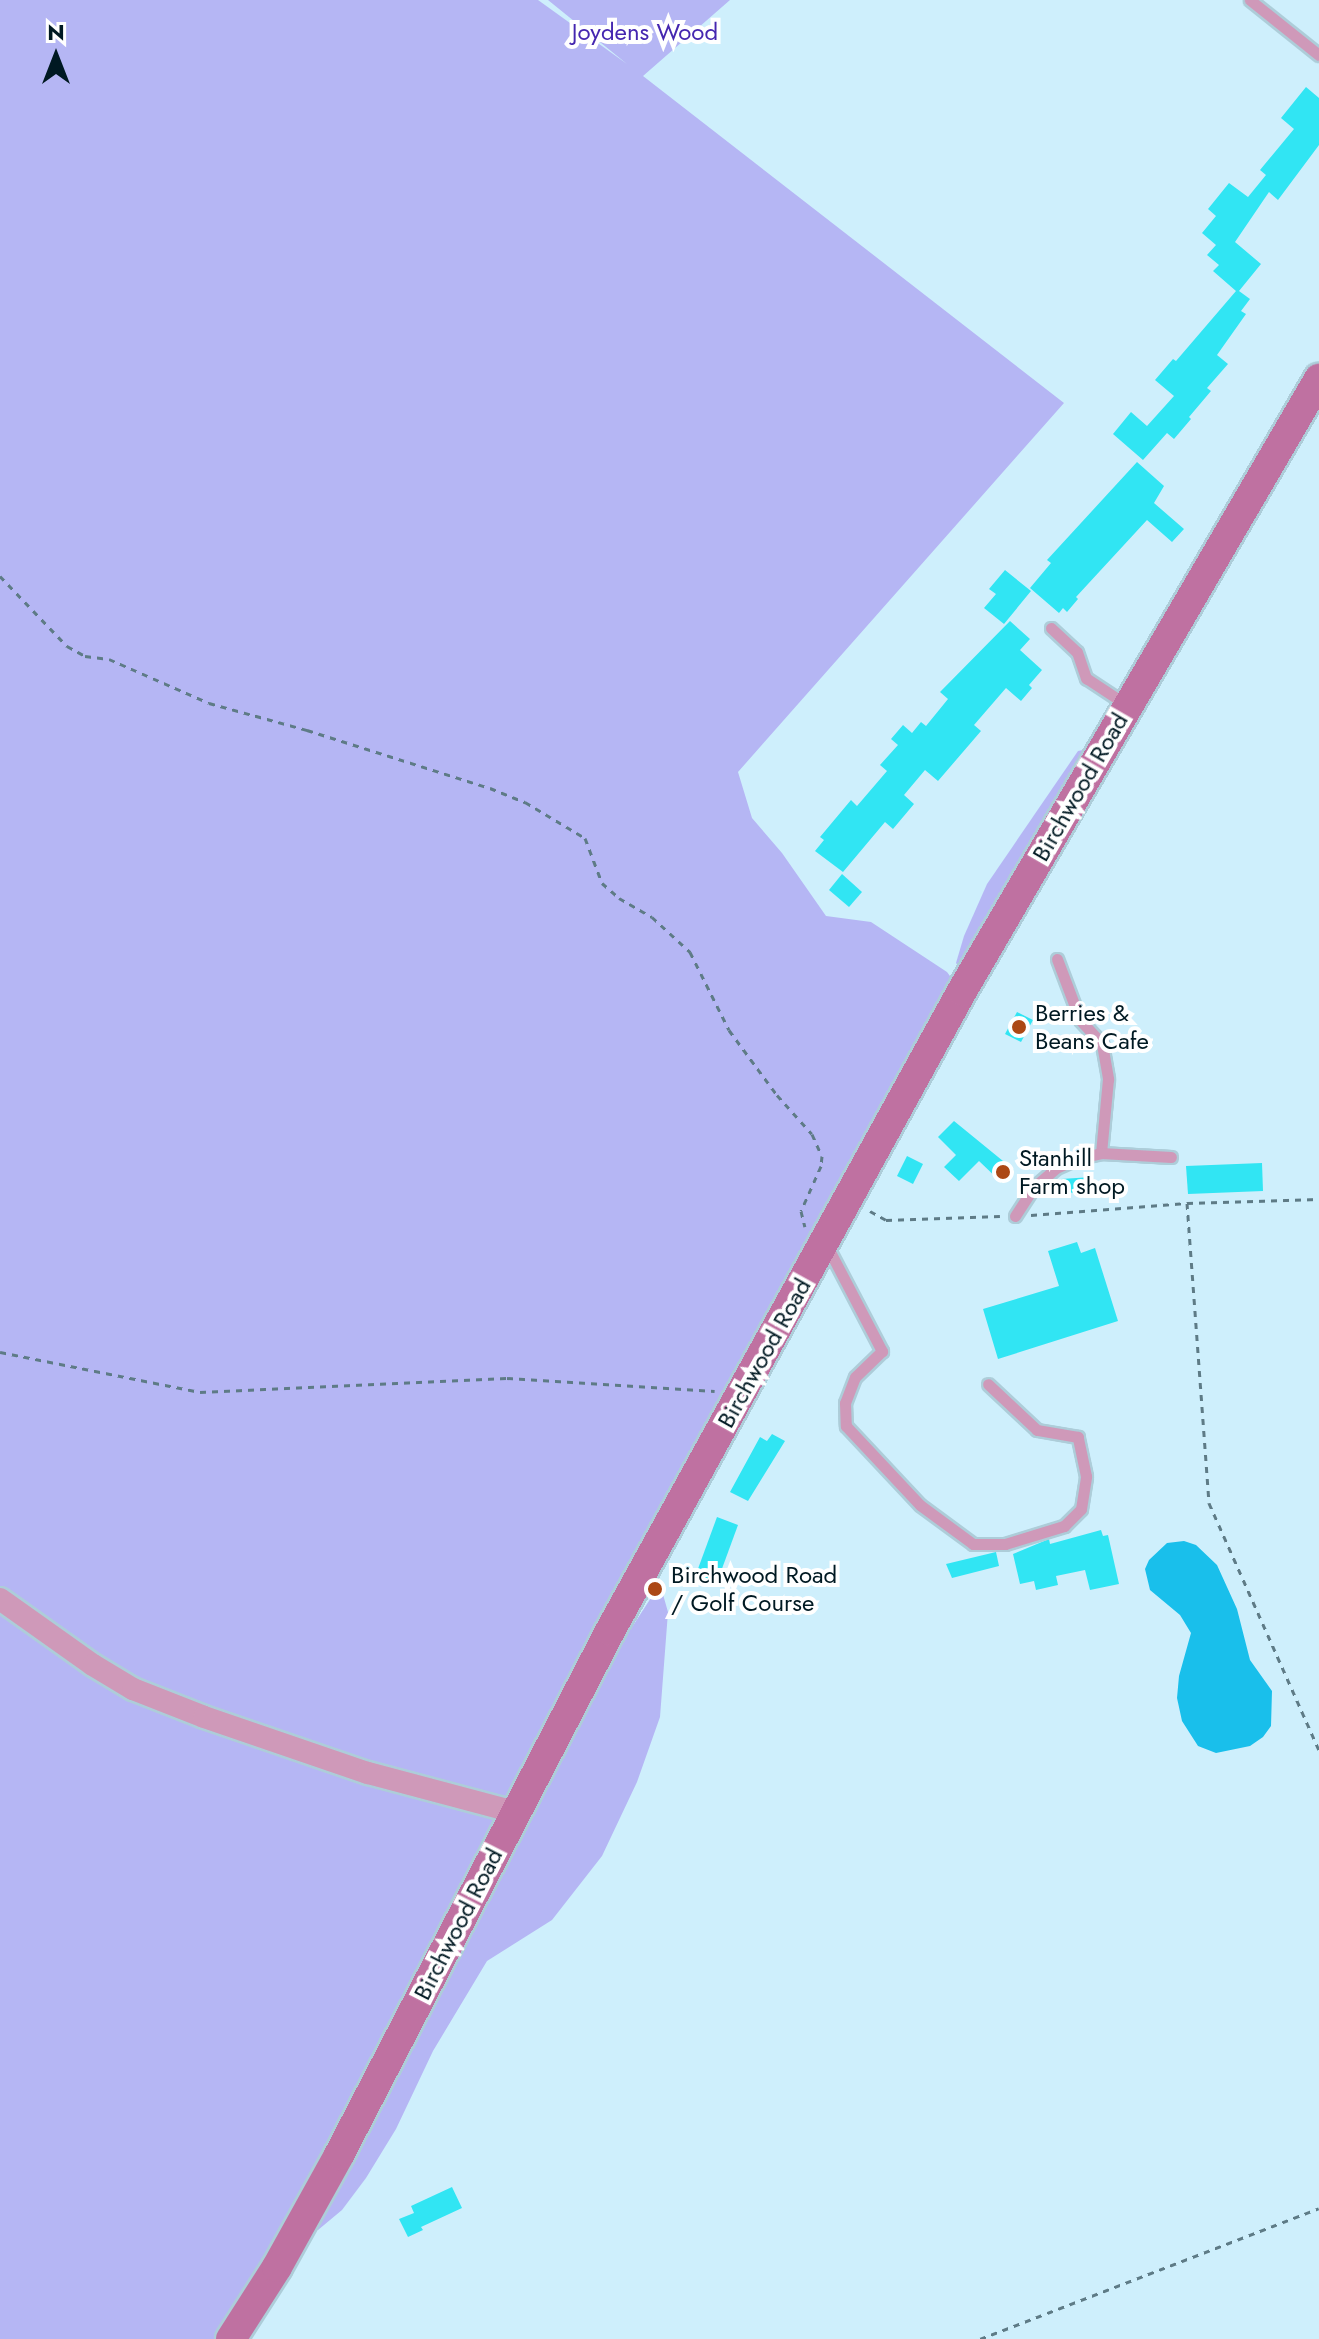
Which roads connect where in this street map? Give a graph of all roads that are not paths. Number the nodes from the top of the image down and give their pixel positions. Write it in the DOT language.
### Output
graph roads {
  1 [pos="1250,0"];
  2 [pos="1319,55"];
  3 [pos="1319,379"];
  4 [pos="1051,628"];
  5 [pos="1128,706"];
  6 [pos="1057,959"];
  7 [pos="1101,1153"];
  8 [pos="1171,1157"];
  9 [pos="1015,1216"];
  10 [pos="819,1240"];
  11 [pos="988,1384"];
  12 [pos="0,1599"];
  13 [pos="515,1812"];
  14 [pos="231,2339"];
  1 -- 2 [label="lane"];
  3 -- 5 [label="street, Birchwood Road"];
  4 -- 5 [label="lane"];
  5 -- 10 [label="street, Birchwood Road"];
  6 -- 7 [label="lane"];
  7 -- 8 [label="lane"];
  7 -- 9 [label="lane"];
  10 -- 11 [label="lane"];
  10 -- 13 [label="street, Birchwood Road"];
  12 -- 13 [label="street"];
  13 -- 14 [label="street, Birchwood Road"];
}
